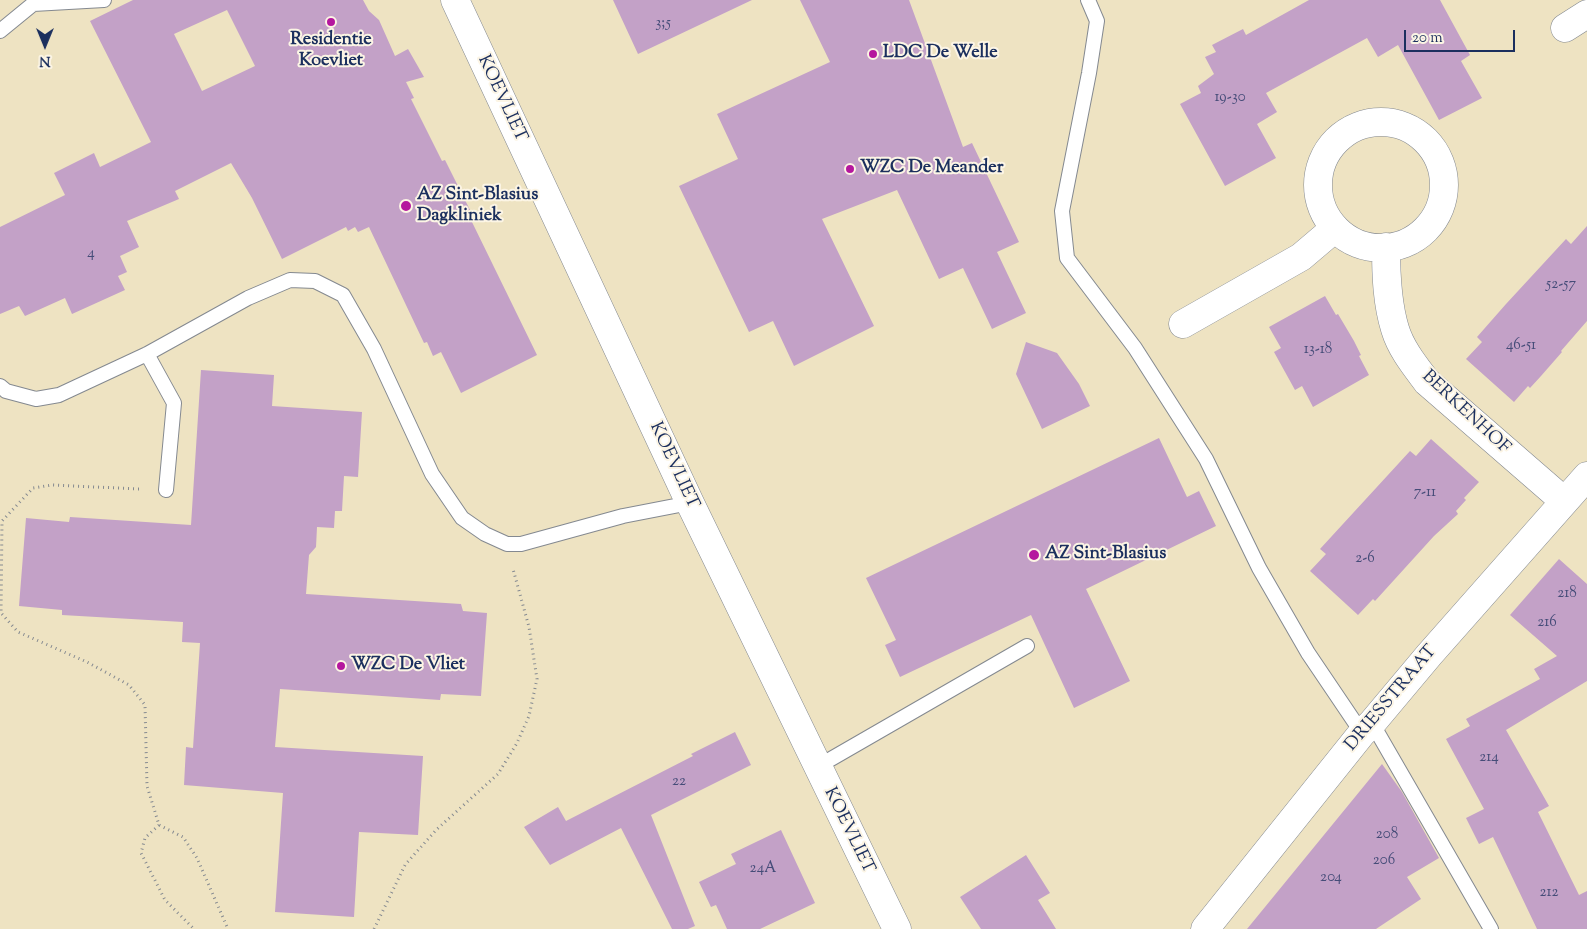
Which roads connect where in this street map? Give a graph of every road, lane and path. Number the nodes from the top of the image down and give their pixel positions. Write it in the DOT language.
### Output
graph roads {
  1 [pos="104,0"];
  2 [pos="455,0"];
  3 [pos="1088,0"];
  4 [pos="0,31"];
  5 [pos="1334,230"];
  6 [pos="1386,248"];
  7 [pos="1183,324"];
  8 [pos="146,354"];
  9 [pos="0,386"];
  10 [pos="1587,476"];
  11 [pos="166,490"];
  12 [pos="1564,502"];
  13 [pos="690,503"];
  14 [pos="507,544"];
  15 [pos="1027,646"];
  16 [pos="1367,728"];
  17 [pos="817,767"];
  18 [pos="159,825"];
  19 [pos="194,929"];
  20 [pos="228,929"];
  21 [pos="374,929"];
  22 [pos="897,929"];
  23 [pos="1205,929"];
  24 [pos="1491,929"];
  1 -- 4 [label="lane"];
  2 -- 13 [label="street, KOEVLIET"];
  3 -- 16 [label="lane"];
  5 -- 6 [label="street"];
  5 -- 6 [label="street"];
  5 -- 7 [label="street"];
  6 -- 12 [label="street, BERKENHOF"];
  8 -- 9 [label="lane"];
  8 -- 11 [label="lane"];
  8 -- 14 [label="lane"];
  10 -- 12 [label="street, DRIESSTRAAT"];
  11 -- 18 [label="path"];
  12 -- 16 [label="street, DRIESSTRAAT"];
  13 -- 14 [label="lane"];
  13 -- 17 [label="street, KOEVLIET"];
  14 -- 21 [label="path"];
  15 -- 17 [label="lane"];
  16 -- 23 [label="street, DRIESSTRAAT"];
  16 -- 24 [label="lane"];
  17 -- 22 [label="street, KOEVLIET"];
  18 -- 19 [label="path"];
  18 -- 20 [label="path"];
}
